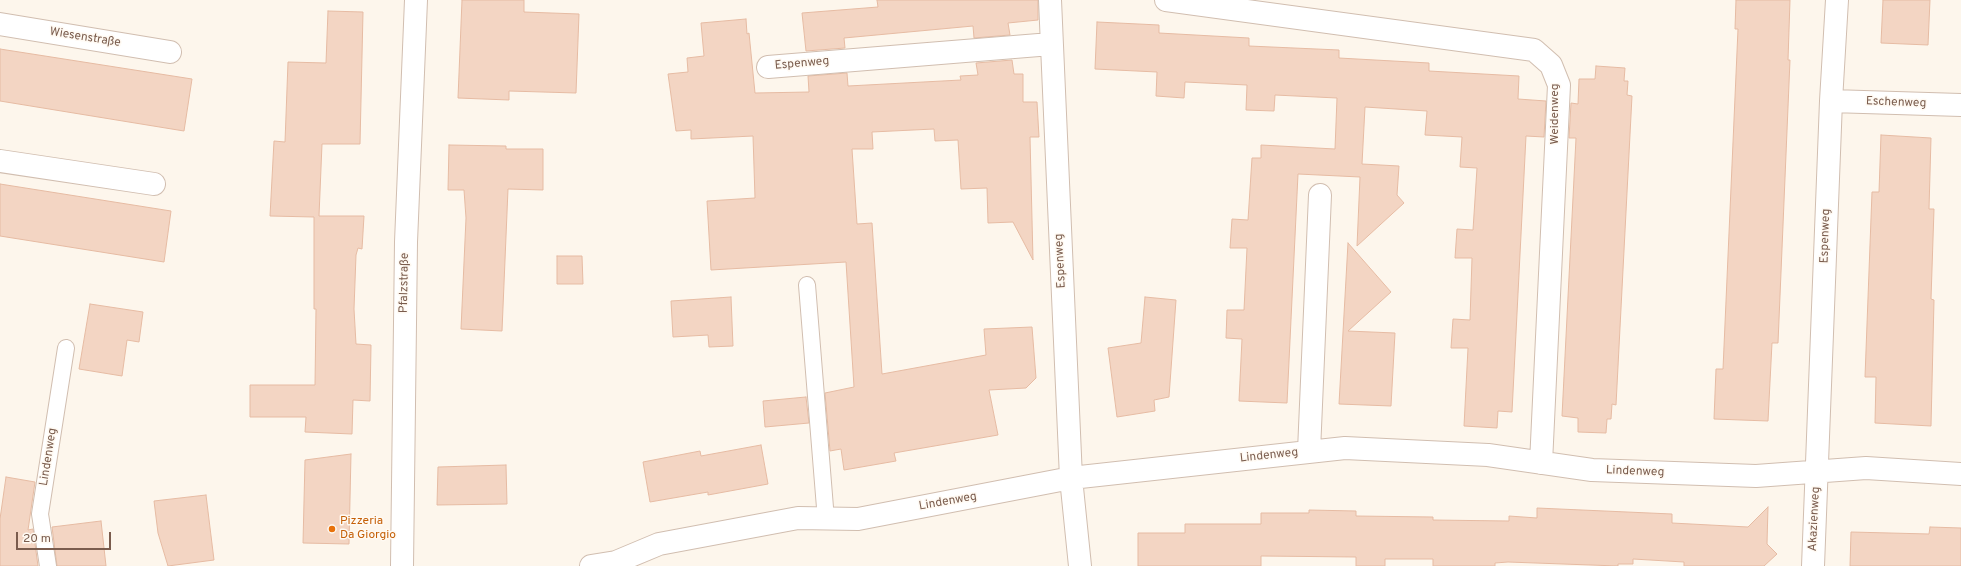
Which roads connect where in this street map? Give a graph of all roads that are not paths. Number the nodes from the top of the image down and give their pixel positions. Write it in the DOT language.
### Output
graph roads {
  1 [pos="416,0"];
  2 [pos="1050,0"];
  3 [pos="1166,0"];
  4 [pos="1837,0"];
  5 [pos="0,24"];
  6 [pos="1051,44"];
  7 [pos="170,52"];
  8 [pos="768,67"];
  9 [pos="1831,101"];
  10 [pos="1961,105"];
  11 [pos="0,161"];
  12 [pos="154,184"];
  13 [pos="1320,195"];
  14 [pos="807,285"];
  15 [pos="66,348"];
  16 [pos="1309,451"];
  17 [pos="1541,463"];
  18 [pos="1817,472"];
  19 [pos="1961,474"];
  20 [pos="1071,478"];
  21 [pos="826,520"];
  22 [pos="48,566"];
  23 [pos="402,566"];
  24 [pos="591,566"];
  25 [pos="1080,566"];
  26 [pos="1813,566"];
  1 -- 23 [label="street, Pfalzstraße"];
  2 -- 6 [label="street, Espenweg"];
  3 -- 17 [label="street, Weidenweg"];
  4 -- 9 [label="street, Espenweg"];
  5 -- 7 [label="street, Wiesenstraße"];
  6 -- 8 [label="street, Espenweg"];
  6 -- 20 [label="street, Espenweg"];
  9 -- 10 [label="street, Eschenweg"];
  9 -- 18 [label="street, Espenweg"];
  11 -- 12 [label="street"];
  13 -- 16 [label="street, Lindenweg"];
  14 -- 21 [label="lane"];
  15 -- 22 [label="lane, Lindenweg"];
  16 -- 17 [label="street, Lindenweg"];
  16 -- 20 [label="street, Lindenweg"];
  17 -- 18 [label="street, Lindenweg"];
  18 -- 19 [label="street, Lindenweg"];
  18 -- 26 [label="street, Akazienweg"];
  20 -- 21 [label="street, Lindenweg"];
  20 -- 25 [label="street, Espenweg"];
  21 -- 24 [label="street, Lindenweg"];
}
